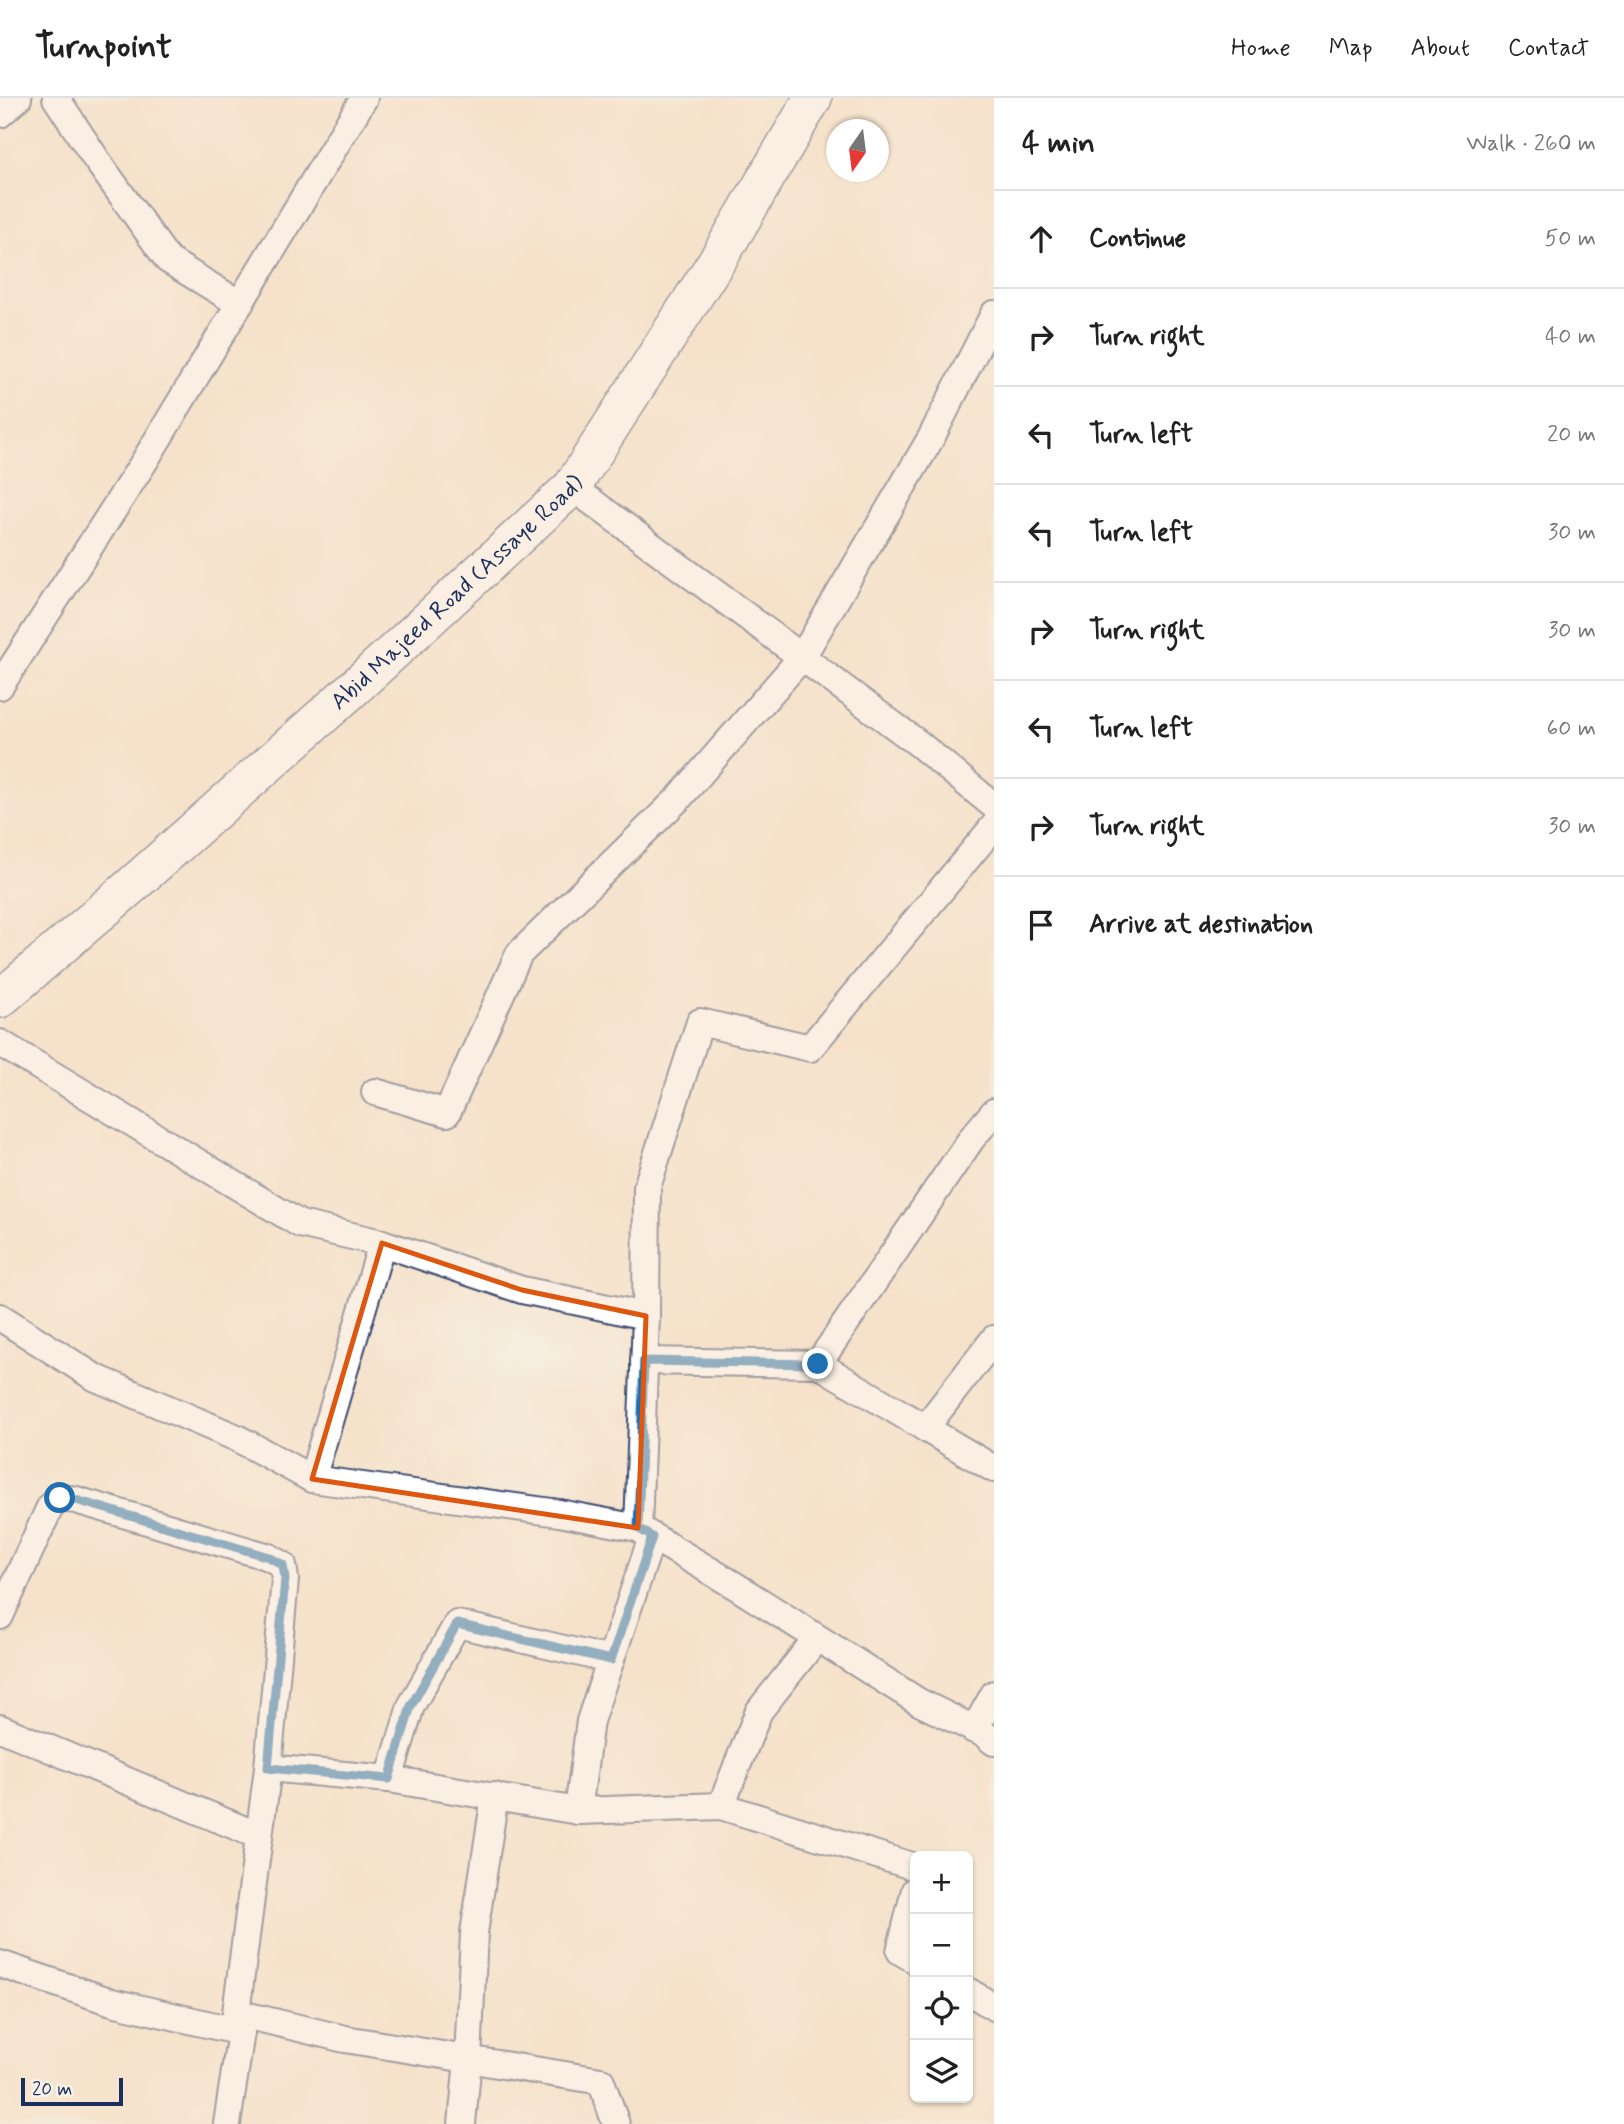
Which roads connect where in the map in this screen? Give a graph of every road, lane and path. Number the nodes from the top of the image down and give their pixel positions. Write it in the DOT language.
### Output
graph roads {
  1 [pos="18,98"];
  2 [pos="56,98"];
  3 [pos="364,98"];
  4 [pos="813,98"];
  5 [pos="0,114"];
  6 [pos="240,304"];
  7 [pos="994,314"];
  8 [pos="572,487"];
  9 [pos="802,657"];
  10 [pos="0,686"];
  11 [pos="994,806"];
  12 [pos="994,826"];
  13 [pos="0,999"];
  14 [pos="0,1043"];
  15 [pos="375,1092"];
  16 [pos="994,1112"];
  17 [pos="382,1243"];
  18 [pos="646,1316"];
  19 [pos="0,1317"];
  20 [pos="994,1339"];
  21 [pos="644,1361"];
  22 [pos="818,1364"];
  23 [pos="925,1429"];
  24 [pos="994,1469"];
  25 [pos="312,1479"];
  26 [pos="645,1533"];
  27 [pos="0,1616"];
  28 [pos="817,1639"];
  29 [pos="611,1660"];
  30 [pos="994,1694"];
  31 [pos="0,1728"];
  32 [pos="984,1736"];
  33 [pos="268,1768"];
  34 [pos="389,1779"];
  35 [pos="495,1796"];
  36 [pos="721,1806"];
  37 [pos="578,1811"];
  38 [pos="259,1836"];
  39 [pos="910,1865"];
  40 [pos="910,1910"];
  41 [pos="910,1957"];
  42 [pos="0,1964"];
  43 [pos="973,1994"];
  44 [pos="994,2007"];
  45 [pos="238,2022"];
  46 [pos="468,2059"];
  47 [pos="227,2124"];
  48 [pos="462,2124"];
  49 [pos="616,2124"];
  1 -- 5 [label="street"];
  2 -- 6 [label="street"];
  3 -- 6 [label="street"];
  4 -- 8 [label="main road, Abid Majeed Road (Assaye Road)"];
  6 -- 10 [label="street"];
  7 -- 9 [label="street"];
  8 -- 9 [label="street"];
  8 -- 13 [label="main road, Abid Majeed Road (Assaye Road)"];
  9 -- 11 [label="street"];
  9 -- 15 [label="street"];
  12 -- 18 [label="street"];
  14 -- 17 [label="street"];
  16 -- 22 [label="street"];
  17 -- 18 [label="street"];
  17 -- 25 [label="street"];
  18 -- 21 [label="street"];
  19 -- 25 [label="street"];
  20 -- 23 [label="street"];
  21 -- 22 [label="street"];
  21 -- 26 [label="street"];
  22 -- 23 [label="street"];
  23 -- 24 [label="street"];
  25 -- 26 [label="street"];
  26 -- 28 [label="street"];
  26 -- 29 [label="street"];
  27 -- 33 [label="street"];
  28 -- 32 [label="street"];
  28 -- 36 [label="street"];
  29 -- 34 [label="street"];
  29 -- 37 [label="street"];
  30 -- 32 [label="street"];
  31 -- 38 [label="street"];
  33 -- 34 [label="street"];
  33 -- 38 [label="street"];
  34 -- 35 [label="street"];
  35 -- 37 [label="street"];
  35 -- 46 [label="street"];
  36 -- 37 [label="street"];
  36 -- 39 [label="street"];
  38 -- 45 [label="street"];
  40 -- 41 [label="street"];
  42 -- 45 [label="street"];
  43 -- 44 [label="street"];
  45 -- 46 [label="street"];
  45 -- 47 [label="street"];
  46 -- 48 [label="street"];
  46 -- 49 [label="street"];
}
